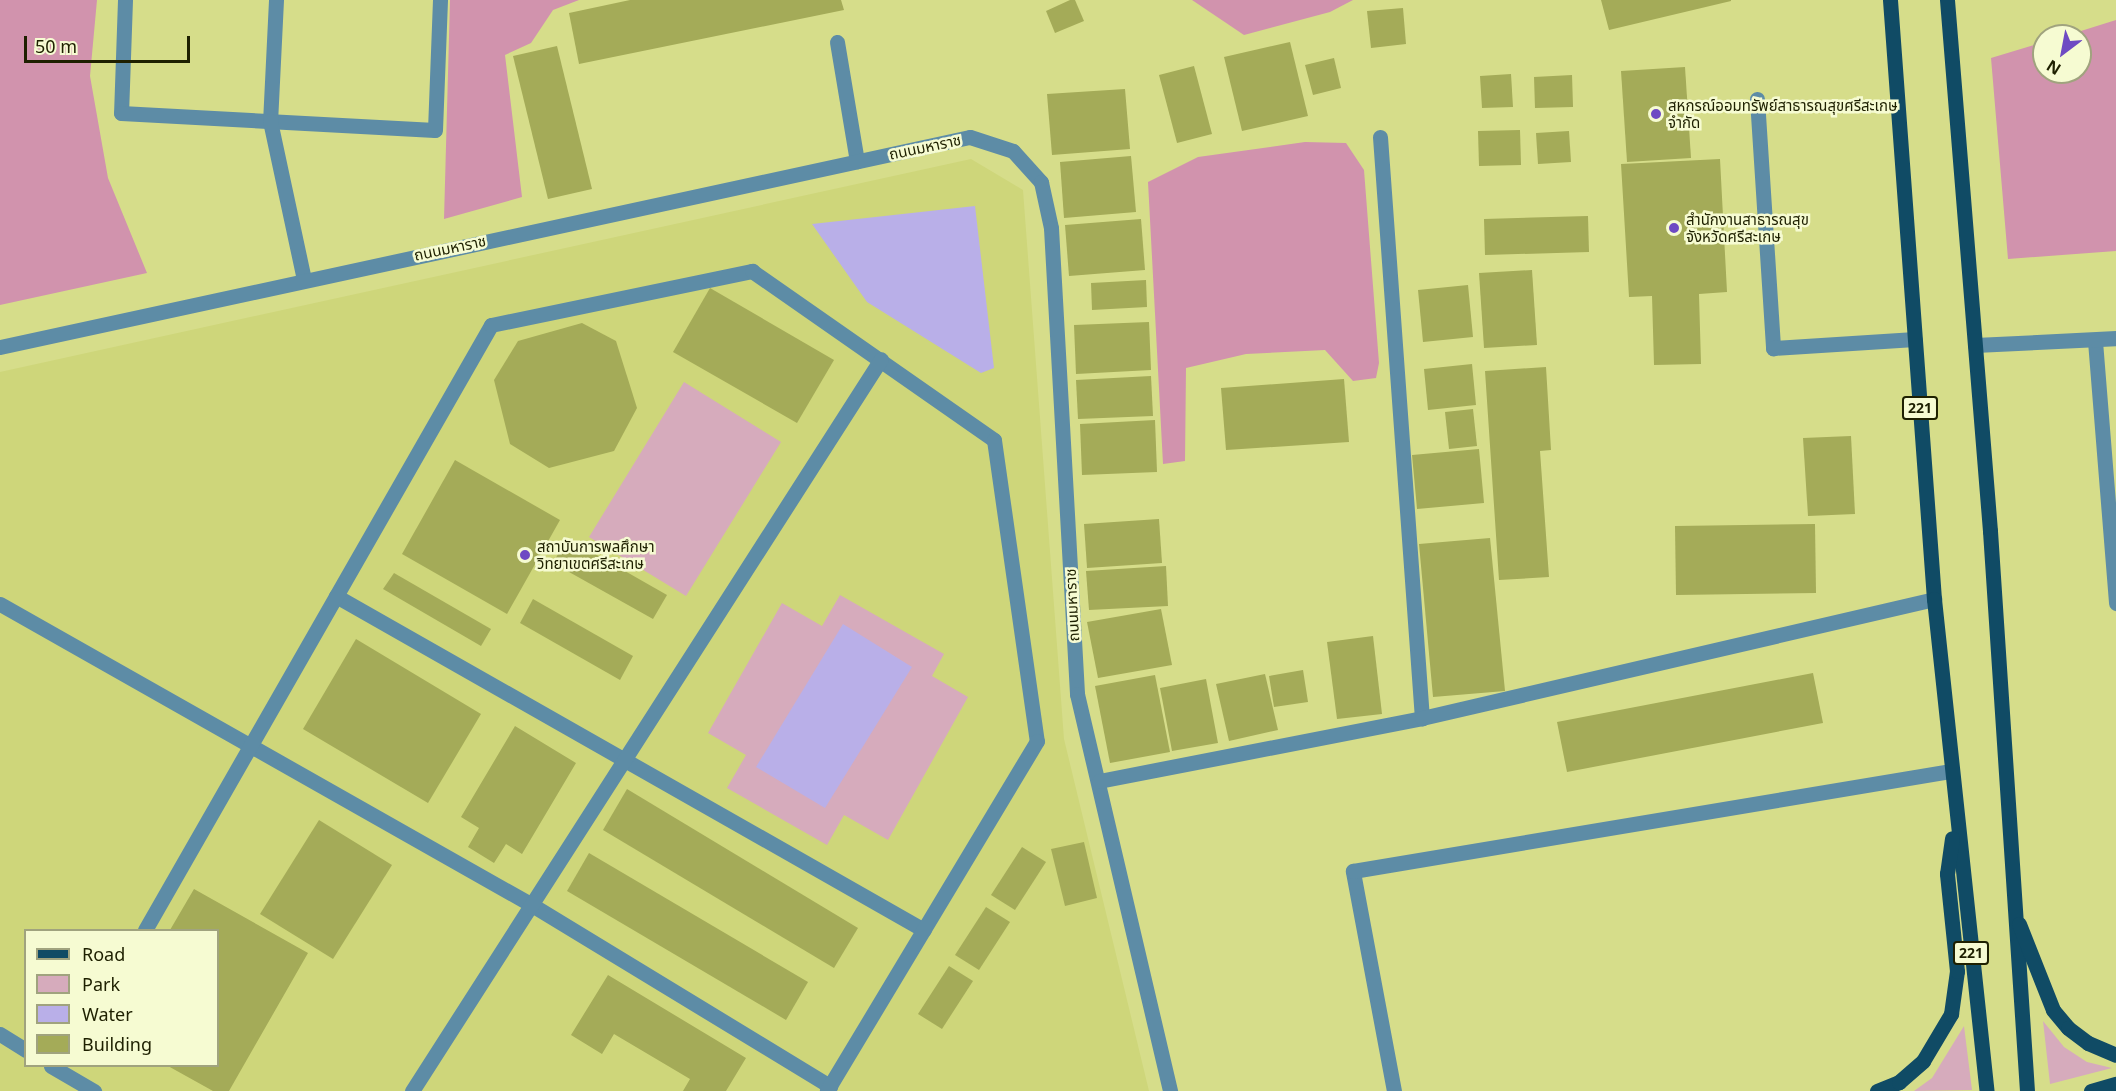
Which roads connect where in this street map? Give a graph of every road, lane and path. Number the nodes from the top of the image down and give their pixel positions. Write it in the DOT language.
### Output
graph roads {
  1 [pos="125,0"];
  2 [pos="276,0"];
  3 [pos="440,0"];
  4 [pos="1890,0"];
  5 [pos="1947,0"];
  6 [pos="837,42"];
  7 [pos="1757,99"];
  8 [pos="270,121"];
  9 [pos="1380,137"];
  10 [pos="857,161"];
  11 [pos="304,279"];
  12 [pos="2116,338"];
  13 [pos="1915,339"];
  14 [pos="2095,341"];
  15 [pos="1975,345"];
  16 [pos="0,347"];
  17 [pos="881,359"];
  18 [pos="336,596"];
  19 [pos="1934,599"];
  20 [pos="2116,603"];
  21 [pos="0,604"];
  22 [pos="1422,718"];
  23 [pos="252,745"];
  24 [pos="625,758"];
  25 [pos="1950,771"];
  26 [pos="1099,781"];
  27 [pos="1955,815"];
  28 [pos="532,905"];
  29 [pos="2013,908"];
  30 [pos="146,929"];
  31 [pos="924,930"];
  32 [pos="0,1034"];
  33 [pos="24,1049"];
  34 [pos="2116,1055"];
  35 [pos="60,1068"];
  36 [pos="2116,1084"];
  37 [pos="829,1089"];
  38 [pos="94,1091"];
  39 [pos="412,1091"];
  40 [pos="1170,1091"];
  41 [pos="1394,1091"];
  42 [pos="1877,1091"];
  43 [pos="1987,1091"];
  44 [pos="2027,1091"];
  45 [pos="2091,1091"];
  1 -- 8 [label="street"];
  2 -- 8 [label="street"];
  3 -- 8 [label="street"];
  4 -- 13 [label="main road, 221"];
  5 -- 15 [label="main road"];
  6 -- 10 [label="street"];
  7 -- 13 [label="street"];
  8 -- 11 [label="street"];
  9 -- 22 [label="street"];
  10 -- 11 [label="street, ถนนมหาราช"];
  10 -- 26 [label="street, ถนนมหาราช"];
  11 -- 16 [label="street, ถนนมหาราช"];
  12 -- 14 [label="street"];
  13 -- 19 [label="main road, 221"];
  14 -- 15 [label="street"];
  14 -- 20 [label="street"];
  15 -- 29 [label="main road"];
  17 -- 18 [label="street"];
  17 -- 24 [label="street"];
  17 -- 31 [label="street"];
  18 -- 23 [label="street"];
  18 -- 24 [label="street"];
  19 -- 22 [label="street"];
  19 -- 25 [label="main road, 221"];
  21 -- 23 [label="street"];
  22 -- 26 [label="street"];
  23 -- 28 [label="street"];
  23 -- 30 [label="street"];
  24 -- 28 [label="street"];
  24 -- 31 [label="street"];
  25 -- 27 [label="main road, 221"];
  25 -- 41 [label="street"];
  26 -- 40 [label="street, ถนนมหาราช"];
  27 -- 42 [label="main road"];
  27 -- 43 [label="main road, 221"];
  28 -- 37 [label="street"];
  28 -- 39 [label="street"];
  29 -- 34 [label="main road"];
  29 -- 44 [label="main road"];
  31 -- 37 [label="street"];
  32 -- 33 [label="street"];
  35 -- 38 [label="street"];
  36 -- 45 [label="main road"];
}
